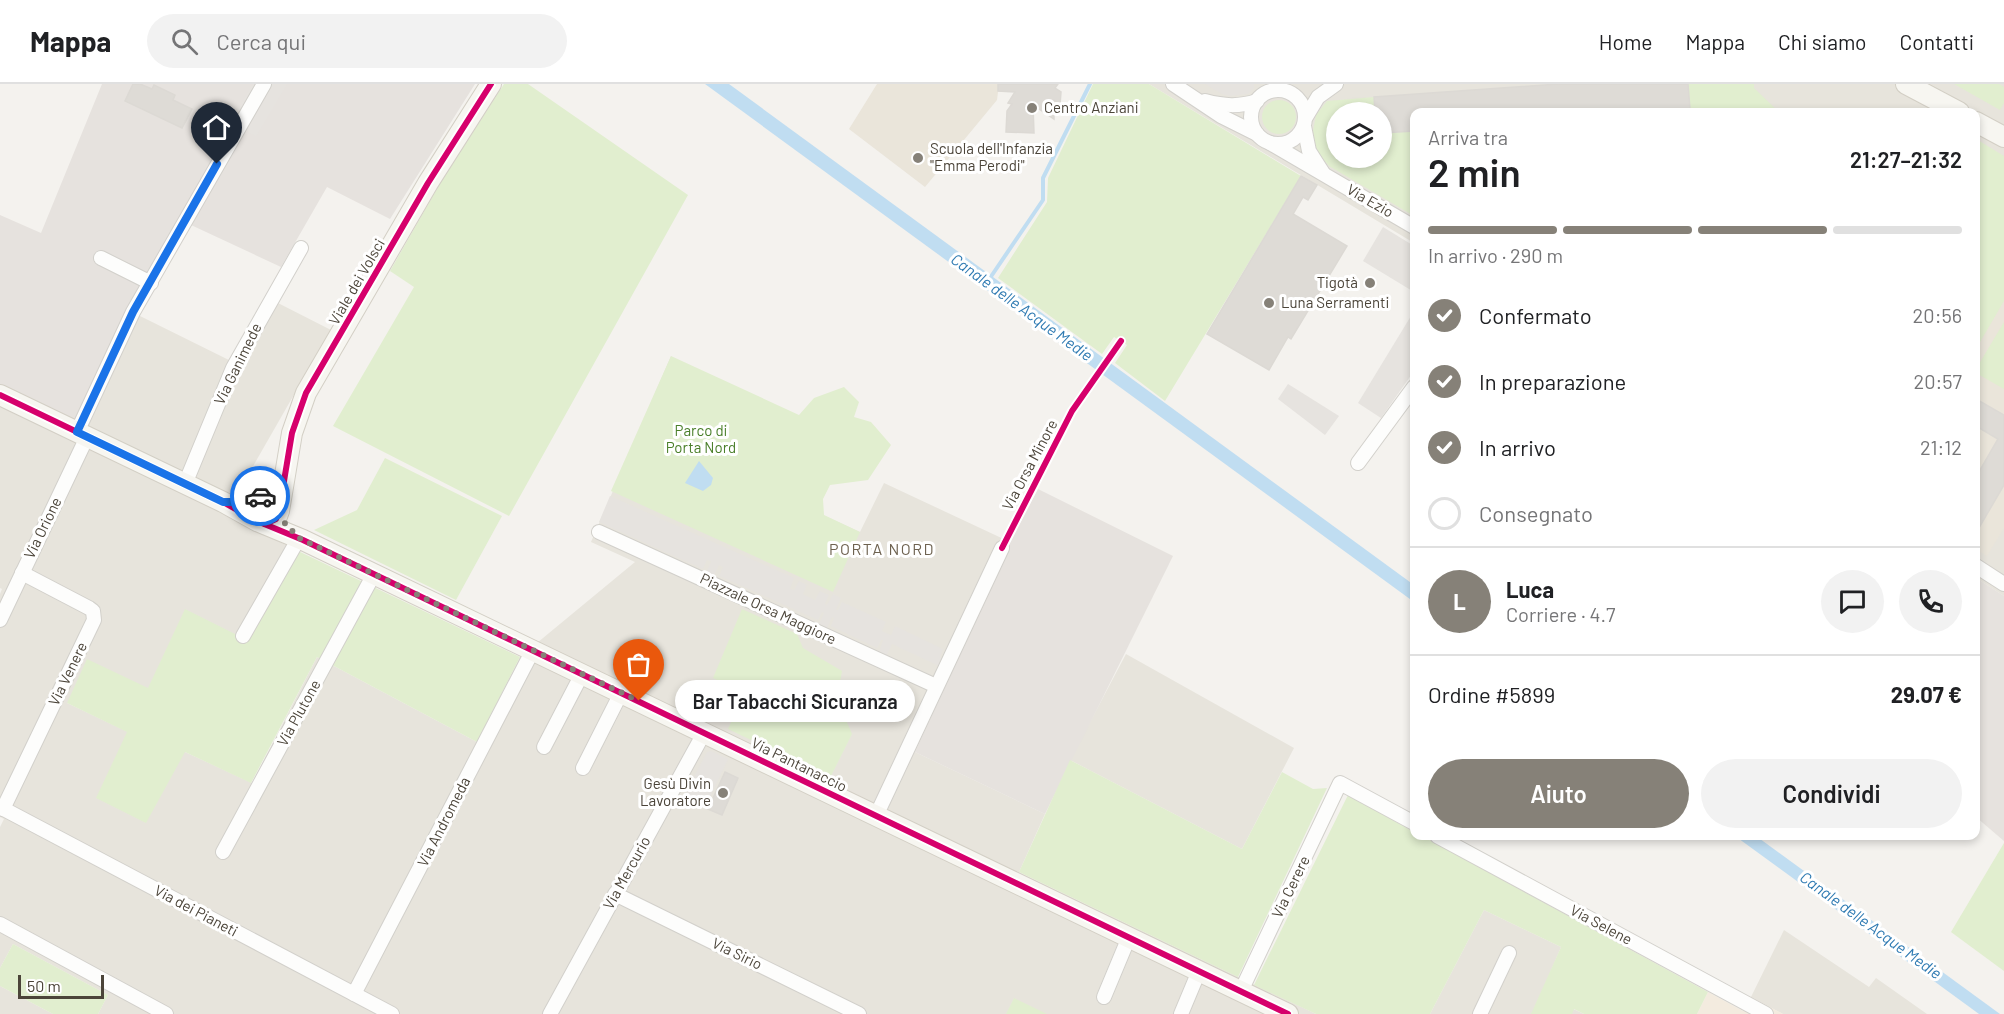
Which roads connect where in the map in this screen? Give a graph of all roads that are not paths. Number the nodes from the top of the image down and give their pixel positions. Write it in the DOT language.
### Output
graph roads {
  1 [pos="264,84"];
  2 [pos="491,84"];
  3 [pos="1173,84"];
  4 [pos="1335,84"];
  5 [pos="1913,86"];
  6 [pos="1275,87"];
  7 [pos="1297,90"];
  8 [pos="1198,99"];
  9 [pos="1257,101"];
  10 [pos="1952,108"];
  11 [pos="1305,122"];
  12 [pos="1980,124"];
  13 [pos="1257,134"];
  14 [pos="2004,137"];
  15 [pos="1270,143"];
  16 [pos="1325,175"];
  17 [pos="1410,225"];
  18 [pos="301,248"];
  19 [pos="101,258"];
  20 [pos="151,283"];
  21 [pos="1410,392"];
  22 [pos="0,395"];
  23 [pos="82,434"];
  24 [pos="1358,463"];
  25 [pos="185,484"];
  26 [pos="265,510"];
  27 [pos="599,532"];
  28 [pos="299,538"];
  29 [pos="1002,548"];
  30 [pos="1980,569"];
  31 [pos="22,573"];
  32 [pos="374,574"];
  33 [pos="2004,584"];
  34 [pos="0,620"];
  35 [pos="243,636"];
  36 [pos="533,650"];
  37 [pos="582,674"];
  38 [pos="936,686"];
  39 [pos="621,693"];
  40 [pos="704,733"];
  41 [pos="544,747"];
  42 [pos="583,768"];
  43 [pos="1,808"];
  44 [pos="876,816"];
  45 [pos="1410,821"];
  46 [pos="1444,840"];
  47 [pos="223,852"];
  48 [pos="615,894"];
  49 [pos="0,924"];
  50 [pos="1129,937"];
  51 [pos="1509,953"];
  52 [pos="1199,971"];
  53 [pos="1241,991"];
  54 [pos="354,994"];
  55 [pos="1104,997"];
  56 [pos="166,1014"];
  57 [pos="392,1014"];
  58 [pos="550,1014"];
  59 [pos="859,1014"];
  60 [pos="1181,1014"];
  61 [pos="1288,1014"];
  62 [pos="1480,1014"];
  63 [pos="1766,1014"];
  1 -- 20 [label="street, Via Orione"];
  2 -- 26 [label="street, Viale dei Volsci"];
  3 -- 8 [label="street"];
  4 -- 7 [label="street"];
  4 -- 11 [label="street"];
  5 -- 10 [label="street"];
  6 -- 7 [label="street"];
  6 -- 9 [label="street"];
  7 -- 11 [label="street"];
  8 -- 9 [label="street"];
  8 -- 13 [label="street"];
  9 -- 13 [label="street"];
  11 -- 15 [label="street"];
  11 -- 16 [label="street, Via Ezio"];
  12 -- 14 [label="street"];
  13 -- 15 [label="street"];
  15 -- 16 [label="street, Via Ezio"];
  16 -- 17 [label="street, Via Ezio"];
  18 -- 25 [label="street, Via Ganimede"];
  19 -- 20 [label="street"];
  20 -- 23 [label="street, Via Orione"];
  21 -- 24 [label="street"];
  22 -- 23 [label="street"];
  23 -- 25 [label="street"];
  23 -- 31 [label="street, Via Orione"];
  25 -- 26 [label="street"];
  26 -- 28 [label="street, Via Pantanaccio"];
  27 -- 38 [label="street, Piazzale Orsa Maggiore"];
  28 -- 32 [label="street, Via Pantanaccio"];
  28 -- 35 [label="street"];
  29 -- 38 [label="street"];
  30 -- 33 [label="street"];
  31 -- 34 [label="street, Via Orione"];
  31 -- 43 [label="street, Via Venere"];
  32 -- 36 [label="street, Via Pantanaccio"];
  32 -- 47 [label="street, Via Plutone"];
  36 -- 37 [label="street, Via Pantanaccio"];
  36 -- 54 [label="street, Via Andromeda"];
  37 -- 39 [label="street, Via Pantanaccio"];
  37 -- 41 [label="street"];
  38 -- 44 [label="street"];
  39 -- 40 [label="street, Via Pantanaccio"];
  39 -- 42 [label="street"];
  40 -- 44 [label="street, Via Pantanaccio"];
  40 -- 48 [label="street, Via Mercurio"];
  43 -- 54 [label="street, Via dei Pianeti"];
  44 -- 50 [label="street, Via Pantanaccio"];
  45 -- 53 [label="street, Via Cerere"];
  46 -- 63 [label="street, Via Selene"];
  48 -- 58 [label="street, Via Mercurio"];
  48 -- 59 [label="street, Via Sirio"];
  49 -- 56 [label="street"];
  50 -- 52 [label="street, Via Pantanaccio"];
  50 -- 55 [label="street"];
  51 -- 62 [label="street"];
  52 -- 53 [label="street, Via Pantanaccio"];
  52 -- 60 [label="street"];
  53 -- 61 [label="street, Via Pantanaccio"];
  54 -- 57 [label="street, Via dei Pianeti"];
}
